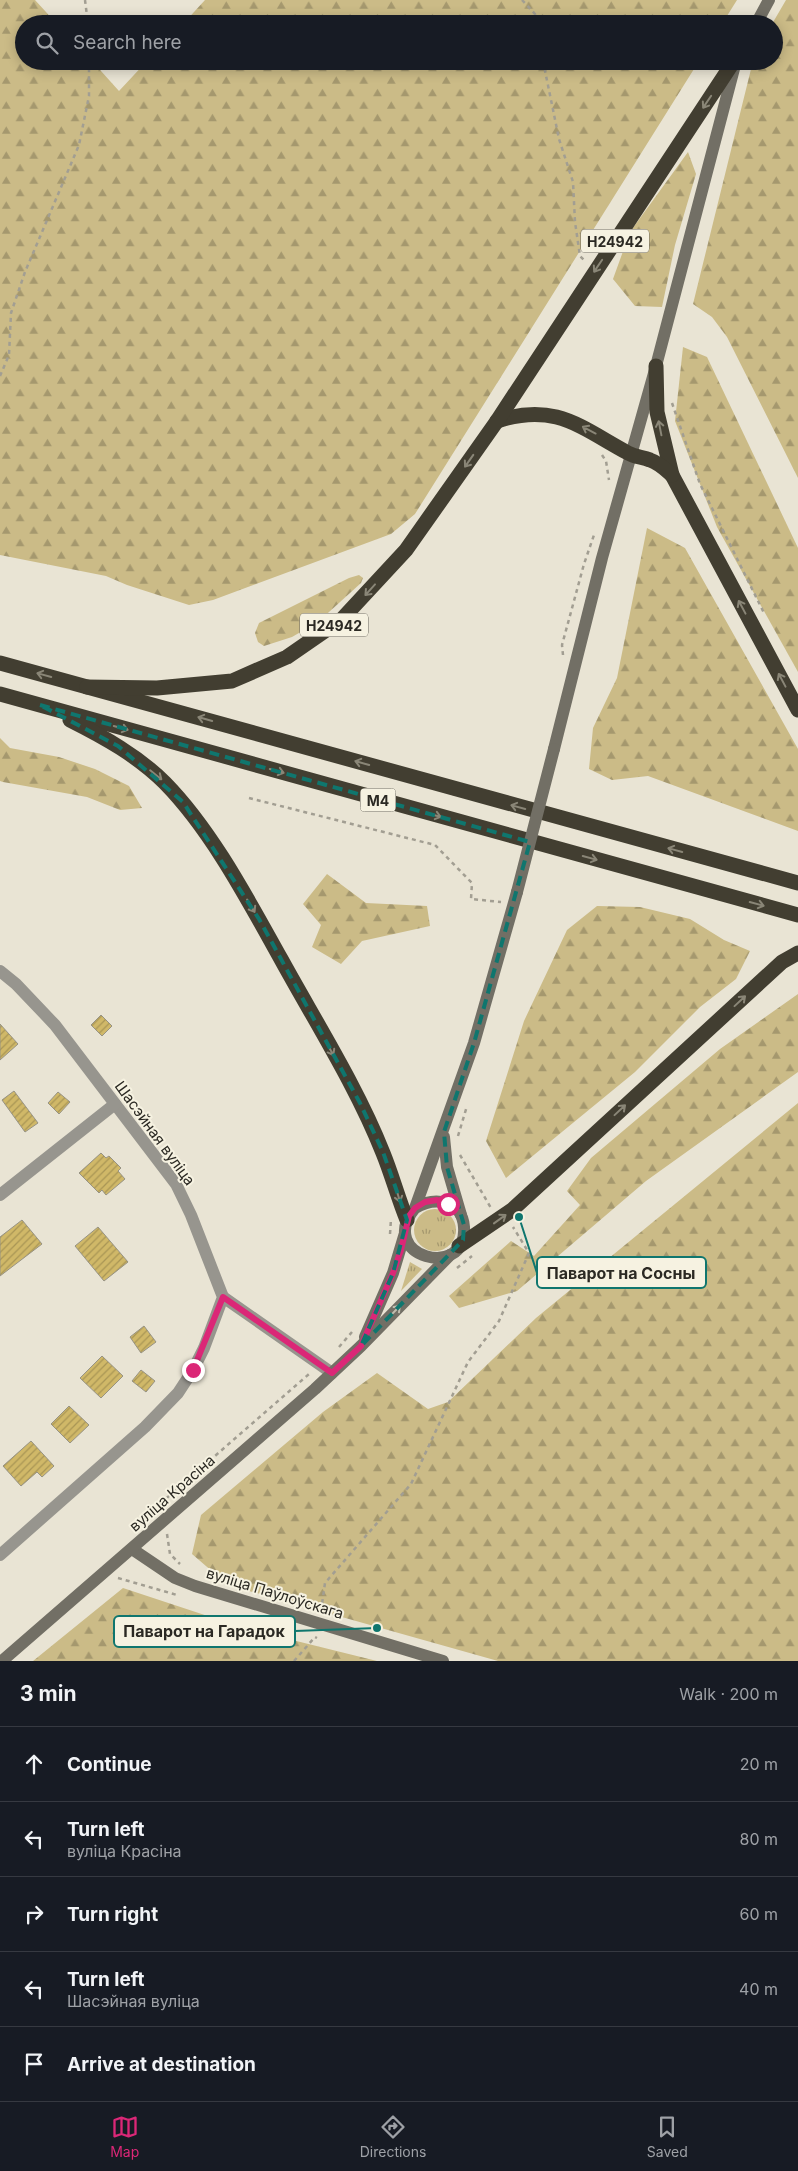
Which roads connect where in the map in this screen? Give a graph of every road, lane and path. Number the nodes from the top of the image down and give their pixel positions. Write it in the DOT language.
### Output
graph roads {
  1 [pos="85,0"];
  2 [pos="522,0"];
  3 [pos="769,0"];
  4 [pos="87,15"];
  5 [pos="535,15"];
  6 [pos="761,15"];
  7 [pos="90,70"];
  8 [pos="545,70"];
  9 [pos="729,70"];
  10 [pos="733,70"];
  11 [pos="594,272"];
  12 [pos="656,366"];
  13 [pos="0,376"];
  14 [pos="670,399"];
  15 [pos="497,422"];
  16 [pos="599,435"];
  17 [pos="630,455"];
  18 [pos="672,475"];
  19 [pos="610,486"];
  20 [pos="594,534"];
  21 [pos="584,564"];
  22 [pos="767,618"];
  23 [pos="0,663"];
  24 [pos="87,686"];
  25 [pos="0,694"];
  26 [pos="40,705"];
  27 [pos="798,710"];
  28 [pos="249,798"];
  29 [pos="798,883"];
  30 [pos="504,903"];
  31 [pos="798,915"];
  32 [pos="798,953"];
  33 [pos="0,972"];
  34 [pos="469,1101"];
  35 [pos="115,1104"];
  36 [pos="444,1132"];
  37 [pos="458,1137"];
  38 [pos="459,1154"];
  39 [pos="0,1195"];
  40 [pos="390,1214"];
  41 [pos="462,1218"];
  42 [pos="409,1219"];
  43 [pos="507,1222"];
  44 [pos="390,1241"];
  45 [pos="455,1251"];
  46 [pos="472,1256"];
  47 [pos="451,1274"];
  48 [pos="223,1297"];
  49 [pos="355,1329"];
  50 [pos="361,1346"];
  51 [pos="338,1348"];
  52 [pos="320,1364"];
  53 [pos="332,1373"];
  54 [pos="158,1506"];
  55 [pos="167,1529"];
  56 [pos="167,1542"];
  57 [pos="132,1549"];
  58 [pos="0,1555"];
  59 [pos="319,1623"];
  60 [pos="315,1637"];
  61 [pos="324,1640"];
  62 [pos="2,1661"];
  63 [pos="294,1661"];
  64 [pos="443,1661"];
  1 -- 4 [label="path"];
  2 -- 5 [label="path"];
  3 -- 6 [label="main road"];
  7 -- 13 [label="path"];
  8 -- 11 [label="path"];
  9 -- 11 [label="highway, Н24942, one-way"];
  10 -- 12 [label="main road, Н24942"];
  11 -- 15 [label="highway, Н24942"];
  12 -- 17 [label="main road, Н24942"];
  18 -- 12 [label="highway, Н24942, one-way"];
  14 -- 22 [label="path"];
  16 -- 15 [label="highway, Н24942, one-way"];
  15 -- 24 [label="highway, Н24942, one-way"];
  16 -- 17 [label="highway, Н24942"];
  16 -- 19 [label="path"];
  17 -- 18 [label="highway, Н24942"];
  17 -- 36 [label="main road, вуліца Красіна, bridge"];
  27 -- 18 [label="highway, Н24942, one-way"];
  20 -- 21 [label="path"];
  24 -- 23 [label="highway, М4, one-way"];
  29 -- 24 [label="highway, М4, one-way"];
  25 -- 26 [label="highway, М4"];
  26 -- 31 [label="highway, М4, one-way"];
  26 -- 42 [label="highway, one-way"];
  28 -- 30 [label="path"];
  43 -- 32 [label="highway, one-way"];
  33 -- 35 [label="street, Шасэйная вуліца"];
  34 -- 37 [label="path"];
  35 -- 39 [label="street"];
  35 -- 48 [label="street, Шасэйная вуліца"];
  36 -- 41 [label="main road"];
  36 -- 42 [label="main road, вуліца Красіна"];
  38 -- 43 [label="path"];
  40 -- 44 [label="path"];
  41 -- 42 [label="main road"];
  41 -- 45 [label="main road"];
  42 -- 45 [label="main road"];
  42 -- 50 [label="main road, вуліца Красіна"];
  45 -- 43 [label="highway, one-way"];
  43 -- 59 [label="path"];
  50 -- 45 [label="main road, вуліца Красіна, one-way"];
  46 -- 47 [label="path"];
  48 -- 52 [label="street"];
  48 -- 58 [label="street"];
  49 -- 51 [label="path"];
  50 -- 53 [label="main road, вуліца Красіна"];
  52 -- 53 [label="street"];
  52 -- 54 [label="path"];
  53 -- 57 [label="main road, вуліца Красіна"];
  55 -- 56 [label="path"];
  57 -- 59 [label="main road, вуліца Паўлоўскага"];
  57 -- 62 [label="main road, вуліца Красіна"];
  59 -- 60 [label="path"];
  59 -- 64 [label="main road, вуліца Паўлоўскага"];
  60 -- 61 [label="path"];
  60 -- 63 [label="path"];
}
